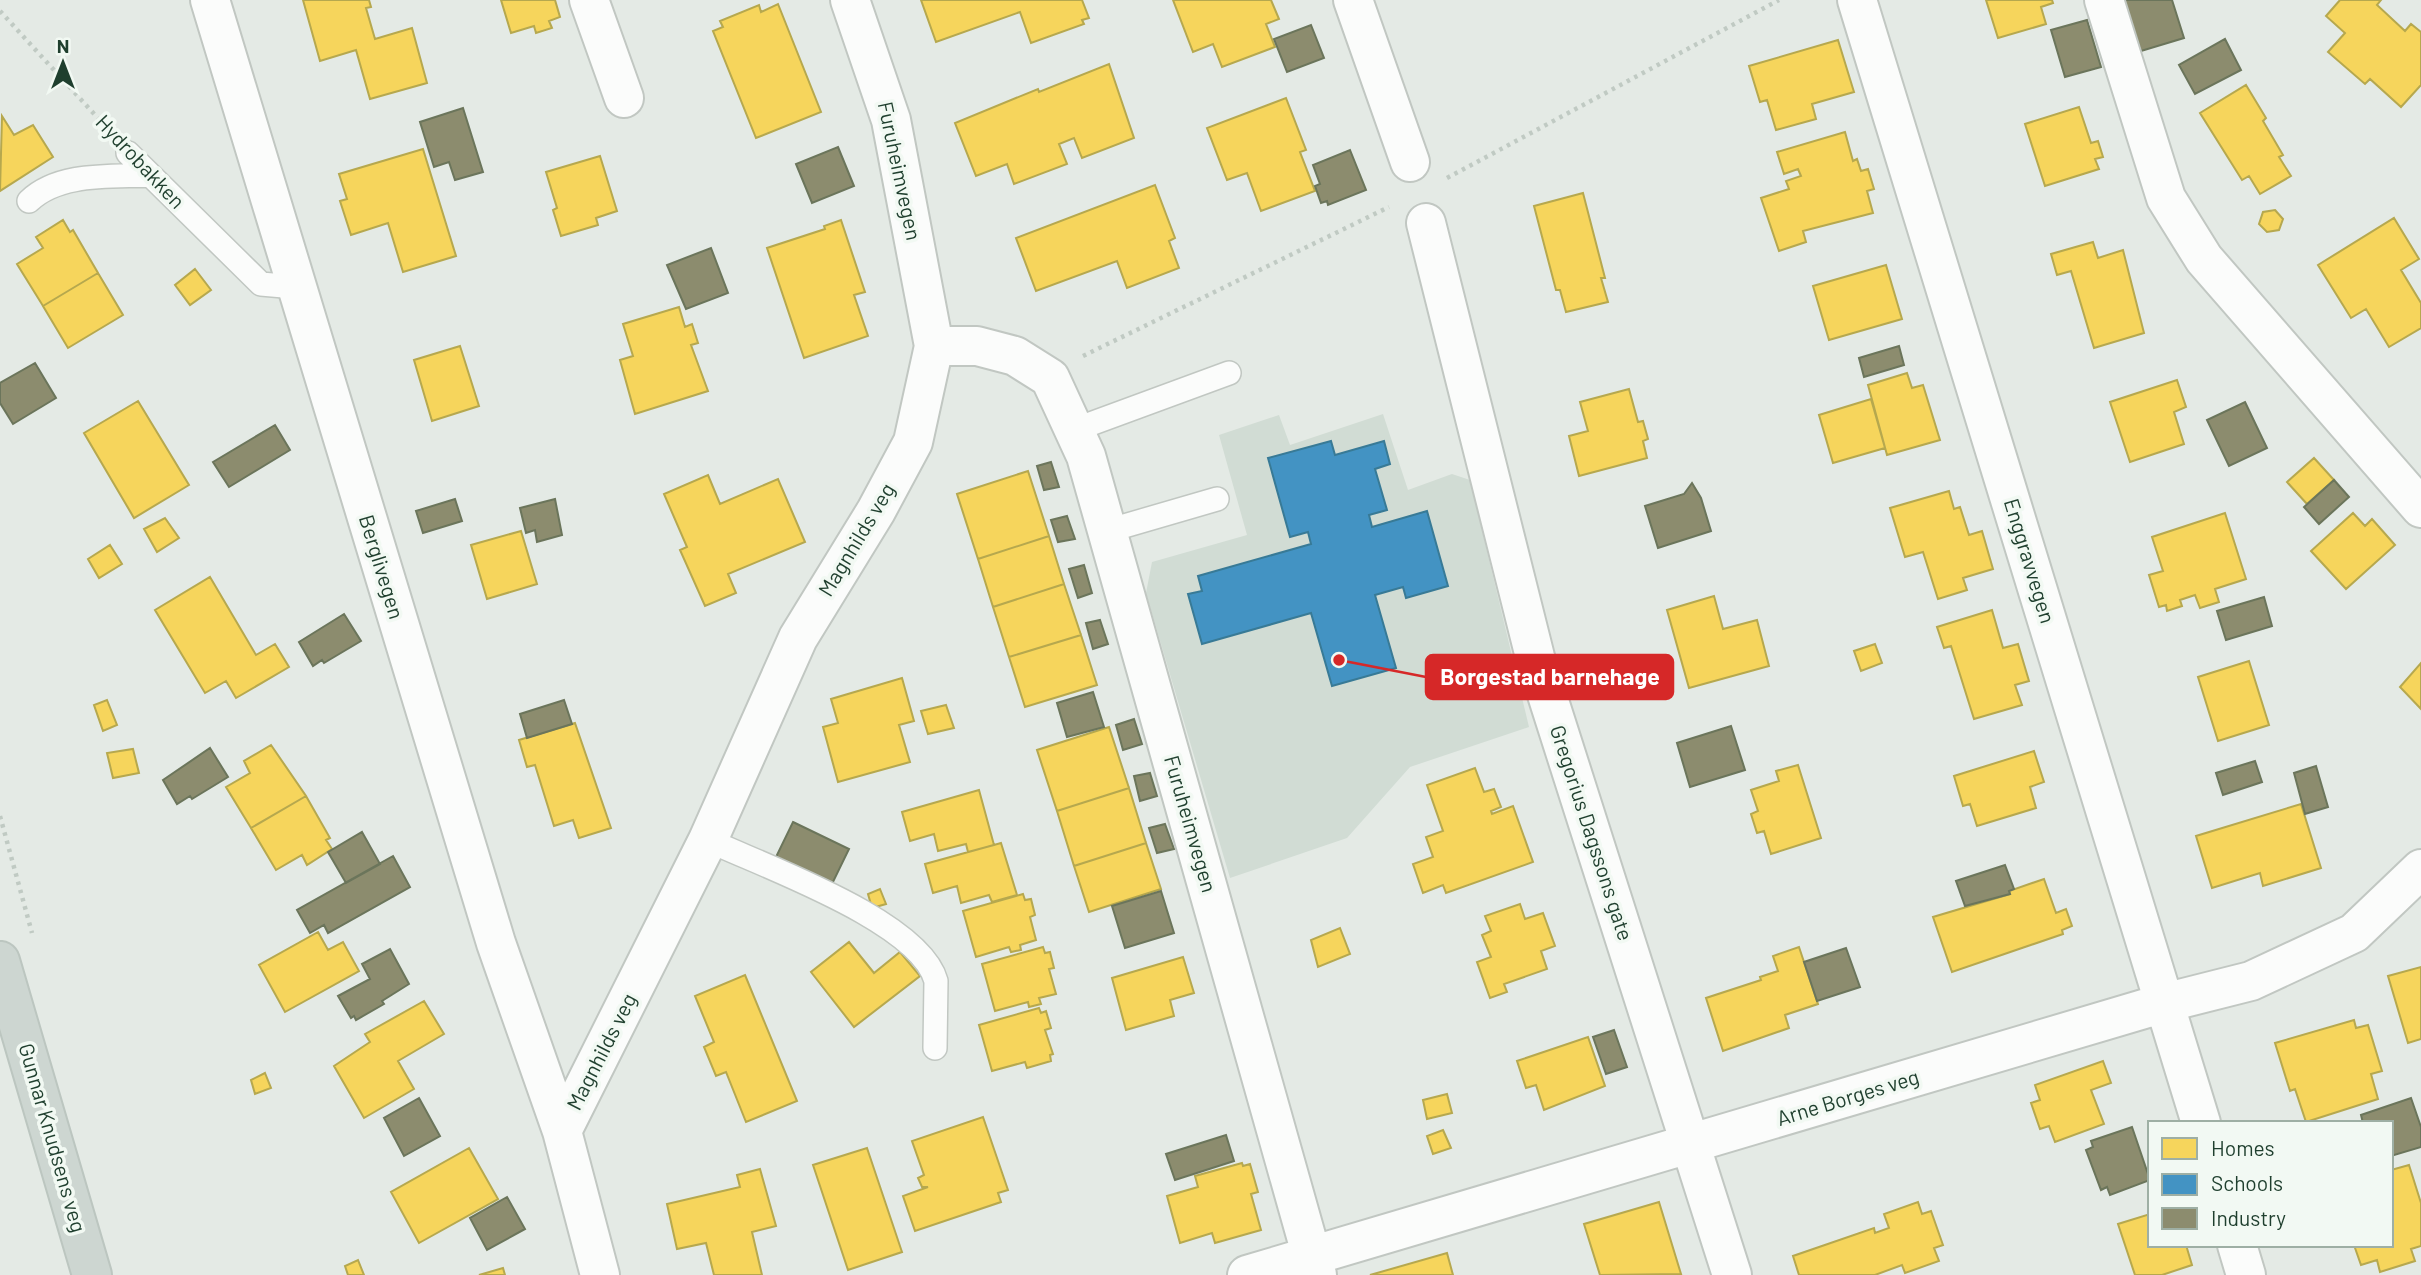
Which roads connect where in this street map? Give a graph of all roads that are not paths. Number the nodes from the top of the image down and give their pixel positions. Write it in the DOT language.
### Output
graph roads {
  1 [pos="210,0"];
  2 [pos="589,0"];
  3 [pos="850,0"];
  4 [pos="1353,0"];
  5 [pos="1857,0"];
  6 [pos="2104,0"];
  7 [pos="624,98"];
  8 [pos="128,153"];
  9 [pos="1410,162"];
  10 [pos="150,175"];
  11 [pos="29,201"];
  12 [pos="1426,223"];
  13 [pos="295,287"];
  14 [pos="934,346"];
  15 [pos="1229,373"];
  16 [pos="1074,430"];
  17 [pos="1216,499"];
  18 [pos="2421,508"];
  19 [pos="1107,531"];
  20 [pos="708,840"];
  21 [pos="2421,869"];
  22 [pos="0,961"];
  23 [pos="2165,1003"];
  24 [pos="935,1048"];
  25 [pos="2200,1121"];
  26 [pos="562,1131"];
  27 [pos="1690,1146"];
  28 [pos="2239,1247"];
  29 [pos="1314,1265"];
  30 [pos="92,1275"];
  31 [pos="600,1275"];
  32 [pos="1247,1275"];
  33 [pos="1731,1275"];
  34 [pos="2246,1275"];
  1 -- 13 [label="street, Berglivegen"];
  2 -- 7 [label="street"];
  3 -- 14 [label="street, Furuheimvegen"];
  4 -- 9 [label="street"];
  5 -- 23 [label="street, Enggravvegen"];
  6 -- 18 [label="street"];
  8 -- 10 [label="lane, Hydrobakken"];
  10 -- 11 [label="lane"];
  10 -- 13 [label="lane, Hydrobakken"];
  12 -- 27 [label="street, Gregorius Dagssons gate"];
  13 -- 26 [label="street, Berglivegen"];
  14 -- 16 [label="street, Furuheimvegen"];
  14 -- 20 [label="street, Magnhilds veg"];
  15 -- 16 [label="lane"];
  16 -- 19 [label="street, Furuheimvegen"];
  17 -- 19 [label="lane"];
  19 -- 29 [label="street, Furuheimvegen"];
  20 -- 24 [label="lane"];
  20 -- 26 [label="street, Magnhilds veg"];
  21 -- 23 [label="street, Arne Borges veg"];
  22 -- 30 [label="main road, Gunnar Knudsens veg"];
  23 -- 25 [label="street, Enggravvegen"];
  23 -- 27 [label="street, Arne Borges veg"];
  26 -- 31 [label="street, Magnhilds veg"];
  27 -- 29 [label="street, Arne Borges veg"];
  27 -- 33 [label="street, Gregorius Dagssons gate"];
  28 -- 34 [label="street"];
  29 -- 32 [label="street, Arne Borges veg"];
}
